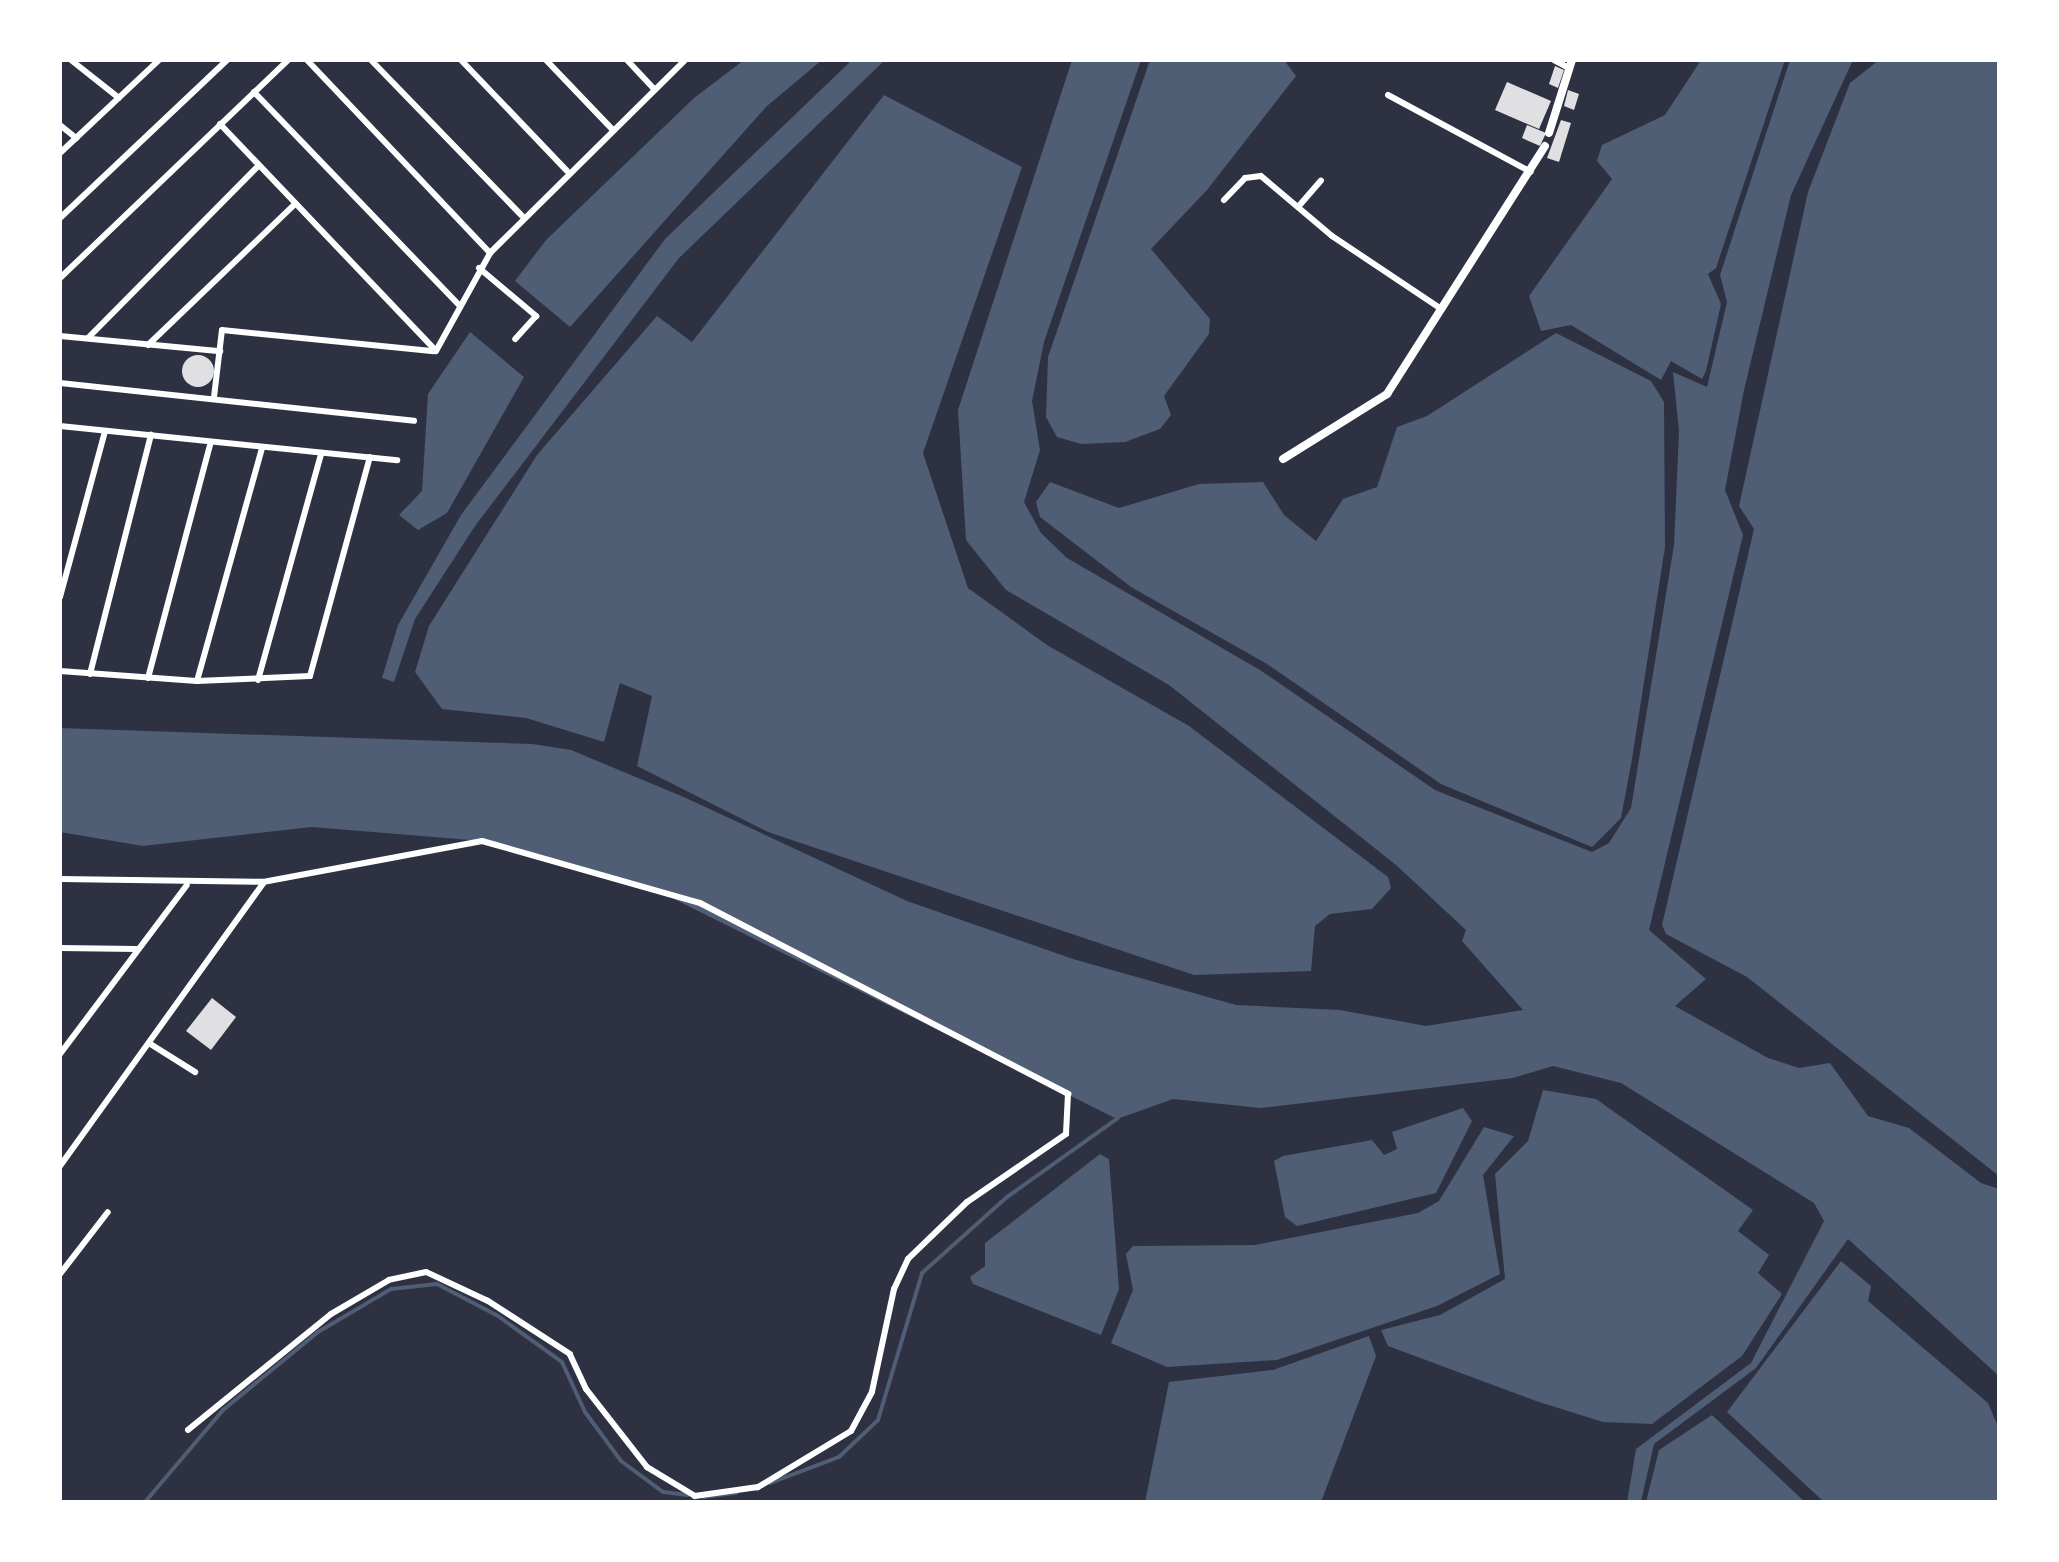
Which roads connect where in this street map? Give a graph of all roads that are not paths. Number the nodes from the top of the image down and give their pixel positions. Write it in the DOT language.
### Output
graph roads {
  1 [pos="71,60"];
  2 [pos="226,60"];
  3 [pos="288,60"];
  4 [pos="307,60"];
  5 [pos="371,60"];
  6 [pos="461,60"];
  7 [pos="546,60"];
  8 [pos="627,60"];
  9 [pos="684,60"];
  10 [pos="1554,60"];
  11 [pos="154,61"];
  12 [pos="1571,64"];
  13 [pos="654,89"];
  14 [pos="254,92"];
  15 [pos="1388,96"];
  16 [pos="119,98"];
  17 [pos="220,124"];
  18 [pos="60,126"];
  19 [pos="612,129"];
  20 [pos="1549,133"];
  21 [pos="76,138"];
  22 [pos="1544,146"];
  23 [pos="60,153"];
  24 [pos="257,167"];
  25 [pos="568,172"];
  26 [pos="1532,172"];
  27 [pos="1320,182"];
  28 [pos="1224,200"];
  29 [pos="294,205"];
  30 [pos="1298,208"];
  31 [pos="522,216"];
  32 [pos="60,218"];
  33 [pos="490,253"];
  34 [pos="479,268"];
  35 [pos="60,278"];
  36 [pos="459,305"];
  37 [pos="1440,308"];
  38 [pos="60,336"];
  39 [pos="88,338"];
  40 [pos="516,339"];
  41 [pos="148,345"];
  42 [pos="220,351"];
  43 [pos="436,351"];
  44 [pos="60,383"];
  45 [pos="214,397"];
  46 [pos="414,422"];
  47 [pos="60,426"];
  48 [pos="105,431"];
  49 [pos="151,435"];
  50 [pos="210,442"];
  51 [pos="262,448"];
  52 [pos="321,454"];
  53 [pos="370,457"];
  54 [pos="396,460"];
  55 [pos="1283,460"];
  56 [pos="60,597"];
  57 [pos="60,671"];
  58 [pos="90,674"];
  59 [pos="148,678"];
  60 [pos="258,680"];
  61 [pos="197,682"];
  62 [pos="60,879"];
  63 [pos="263,882"];
  64 [pos="187,886"];
  65 [pos="60,948"];
  66 [pos="137,950"];
  67 [pos="152,1045"];
  68 [pos="60,1054"];
  69 [pos="195,1072"];
  70 [pos="60,1166"];
  71 [pos="108,1212"];
  72 [pos="60,1274"];
  73 [pos="188,1430"];
  1 -- 16 [label="street"];
  2 -- 32 [label="street"];
  3 -- 14 [label="street"];
  4 -- 33 [label="street"];
  5 -- 31 [label="street"];
  6 -- 25 [label="street"];
  7 -- 19 [label="street"];
  8 -- 13 [label="street"];
  9 -- 13 [label="street"];
  10 -- 12 [label="street"];
  11 -- 16 [label="street"];
  12 -- 20 [label="street"];
  13 -- 19 [label="street"];
  14 -- 17 [label="street"];
  14 -- 36 [label="street"];
  15 -- 26 [label="street"];
  16 -- 21 [label="street"];
  17 -- 24 [label="street"];
  17 -- 35 [label="street"];
  18 -- 21 [label="street"];
  19 -- 25 [label="street"];
  21 -- 23 [label="street"];
  22 -- 26 [label="street"];
  24 -- 29 [label="street"];
  24 -- 39 [label="street"];
  25 -- 31 [label="street"];
  26 -- 37 [label="street"];
  27 -- 30 [label="street"];
  28 -- 30 [label="street"];
  29 -- 41 [label="street"];
  29 -- 43 [label="street"];
  30 -- 37 [label="street"];
  31 -- 33 [label="street"];
  33 -- 34 [label="street"];
  34 -- 36 [label="street"];
  34 -- 40 [label="street"];
  36 -- 43 [label="street"];
  37 -- 55 [label="street"];
  38 -- 39 [label="street"];
  39 -- 41 [label="street"];
  41 -- 42 [label="street"];
  42 -- 43 [label="street"];
  42 -- 45 [label="street"];
  44 -- 45 [label="street"];
  45 -- 46 [label="street"];
  47 -- 48 [label="street"];
  48 -- 49 [label="street"];
  48 -- 56 [label="street"];
  49 -- 50 [label="street"];
  49 -- 58 [label="street"];
  50 -- 51 [label="street"];
  50 -- 59 [label="street"];
  51 -- 52 [label="street"];
  51 -- 61 [label="street"];
  52 -- 53 [label="street"];
  52 -- 60 [label="street"];
  53 -- 54 [label="street"];
  53 -- 60 [label="street"];
  57 -- 58 [label="street"];
  58 -- 59 [label="street"];
  59 -- 61 [label="street"];
  60 -- 61 [label="street"];
  62 -- 64 [label="street"];
  63 -- 64 [label="street"];
  63 -- 67 [label="street"];
  63 -- 73 [label="street"];
  64 -- 66 [label="street"];
  65 -- 66 [label="street"];
  66 -- 68 [label="street"];
  67 -- 69 [label="street"];
  67 -- 70 [label="street"];
  71 -- 72 [label="street"];
}
